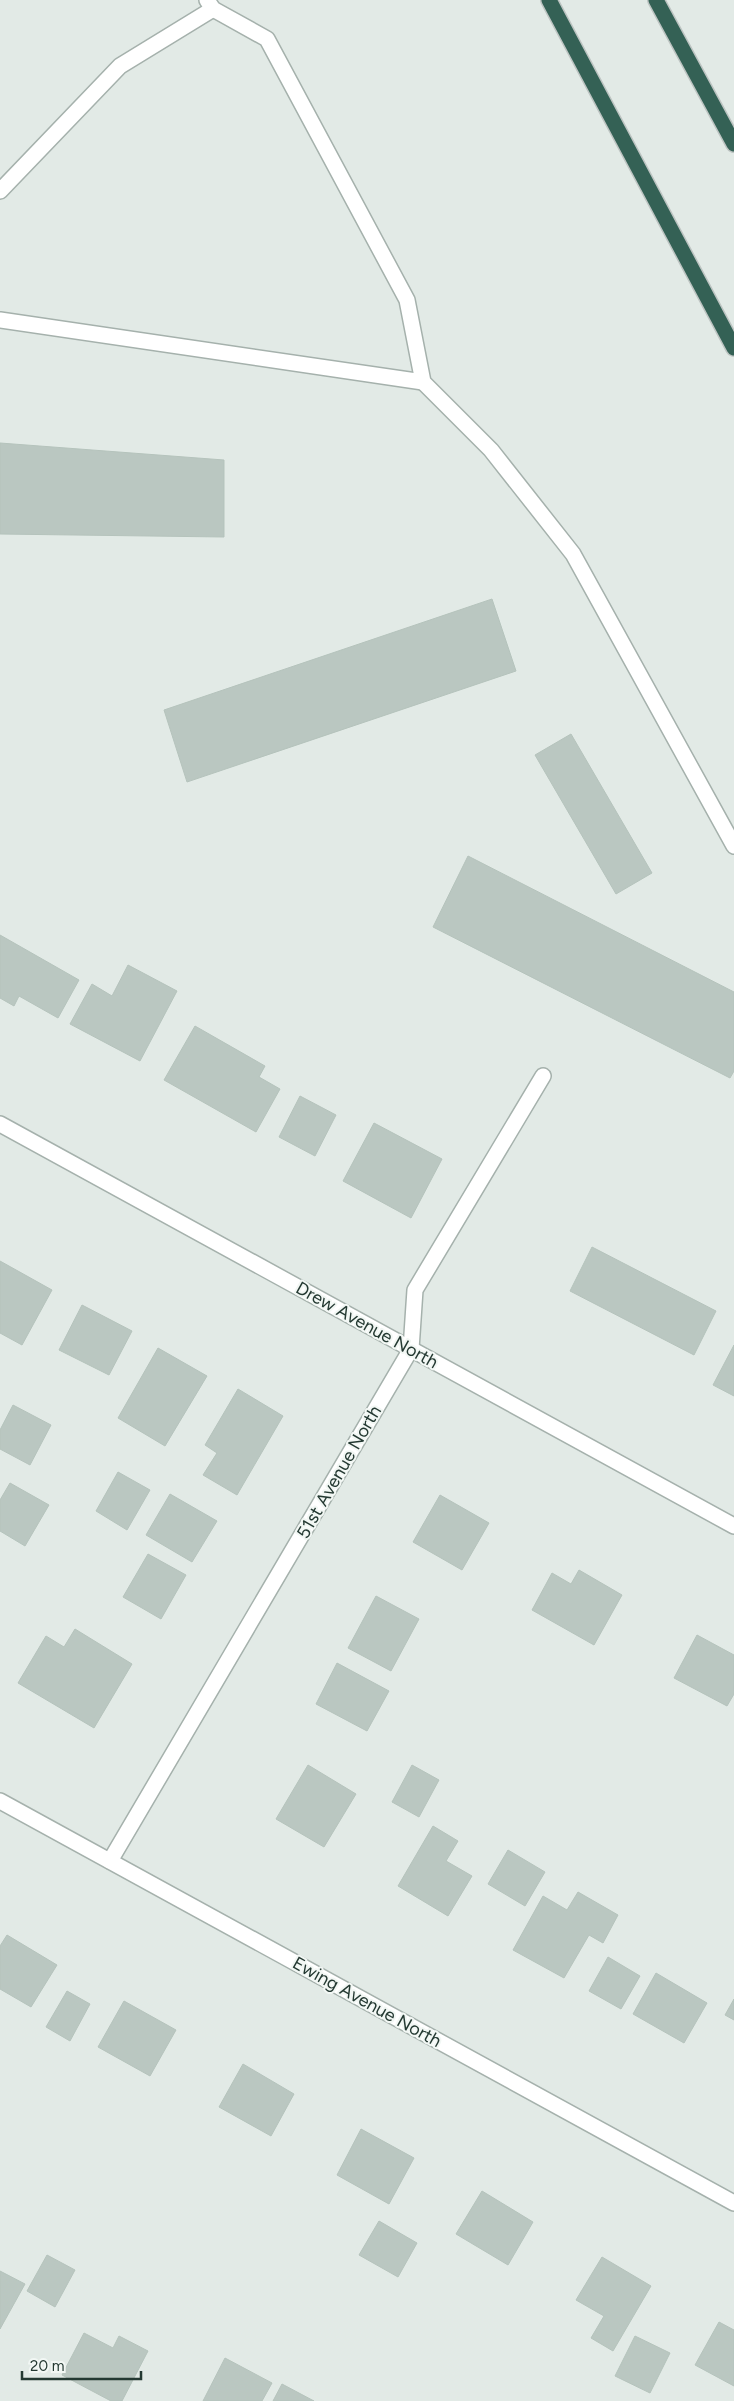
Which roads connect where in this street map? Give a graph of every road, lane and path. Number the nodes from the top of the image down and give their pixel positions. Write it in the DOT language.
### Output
graph roads {
  1 [pos="549,0"];
  2 [pos="656,0"];
  3 [pos="210,5"];
  4 [pos="734,144"];
  5 [pos="0,191"];
  6 [pos="0,320"];
  7 [pos="734,348"];
  8 [pos="423,382"];
  9 [pos="734,846"];
  10 [pos="543,1076"];
  11 [pos="0,1124"];
  12 [pos="411,1349"];
  13 [pos="734,1526"];
  14 [pos="0,1801"];
  15 [pos="110,1861"];
  16 [pos="734,2202"];
  1 -- 7 [label="highway"];
  2 -- 4 [label="highway"];
  3 -- 5 [label="street"];
  3 -- 8 [label="street"];
  6 -- 8 [label="street"];
  8 -- 9 [label="street"];
  10 -- 12 [label="street, 51st Avenue North"];
  11 -- 12 [label="street, Drew Avenue North"];
  12 -- 13 [label="street, Drew Avenue North"];
  12 -- 15 [label="street, 51st Avenue North"];
  14 -- 15 [label="street, Ewing Avenue North"];
  15 -- 16 [label="street, Ewing Avenue North"];
}
